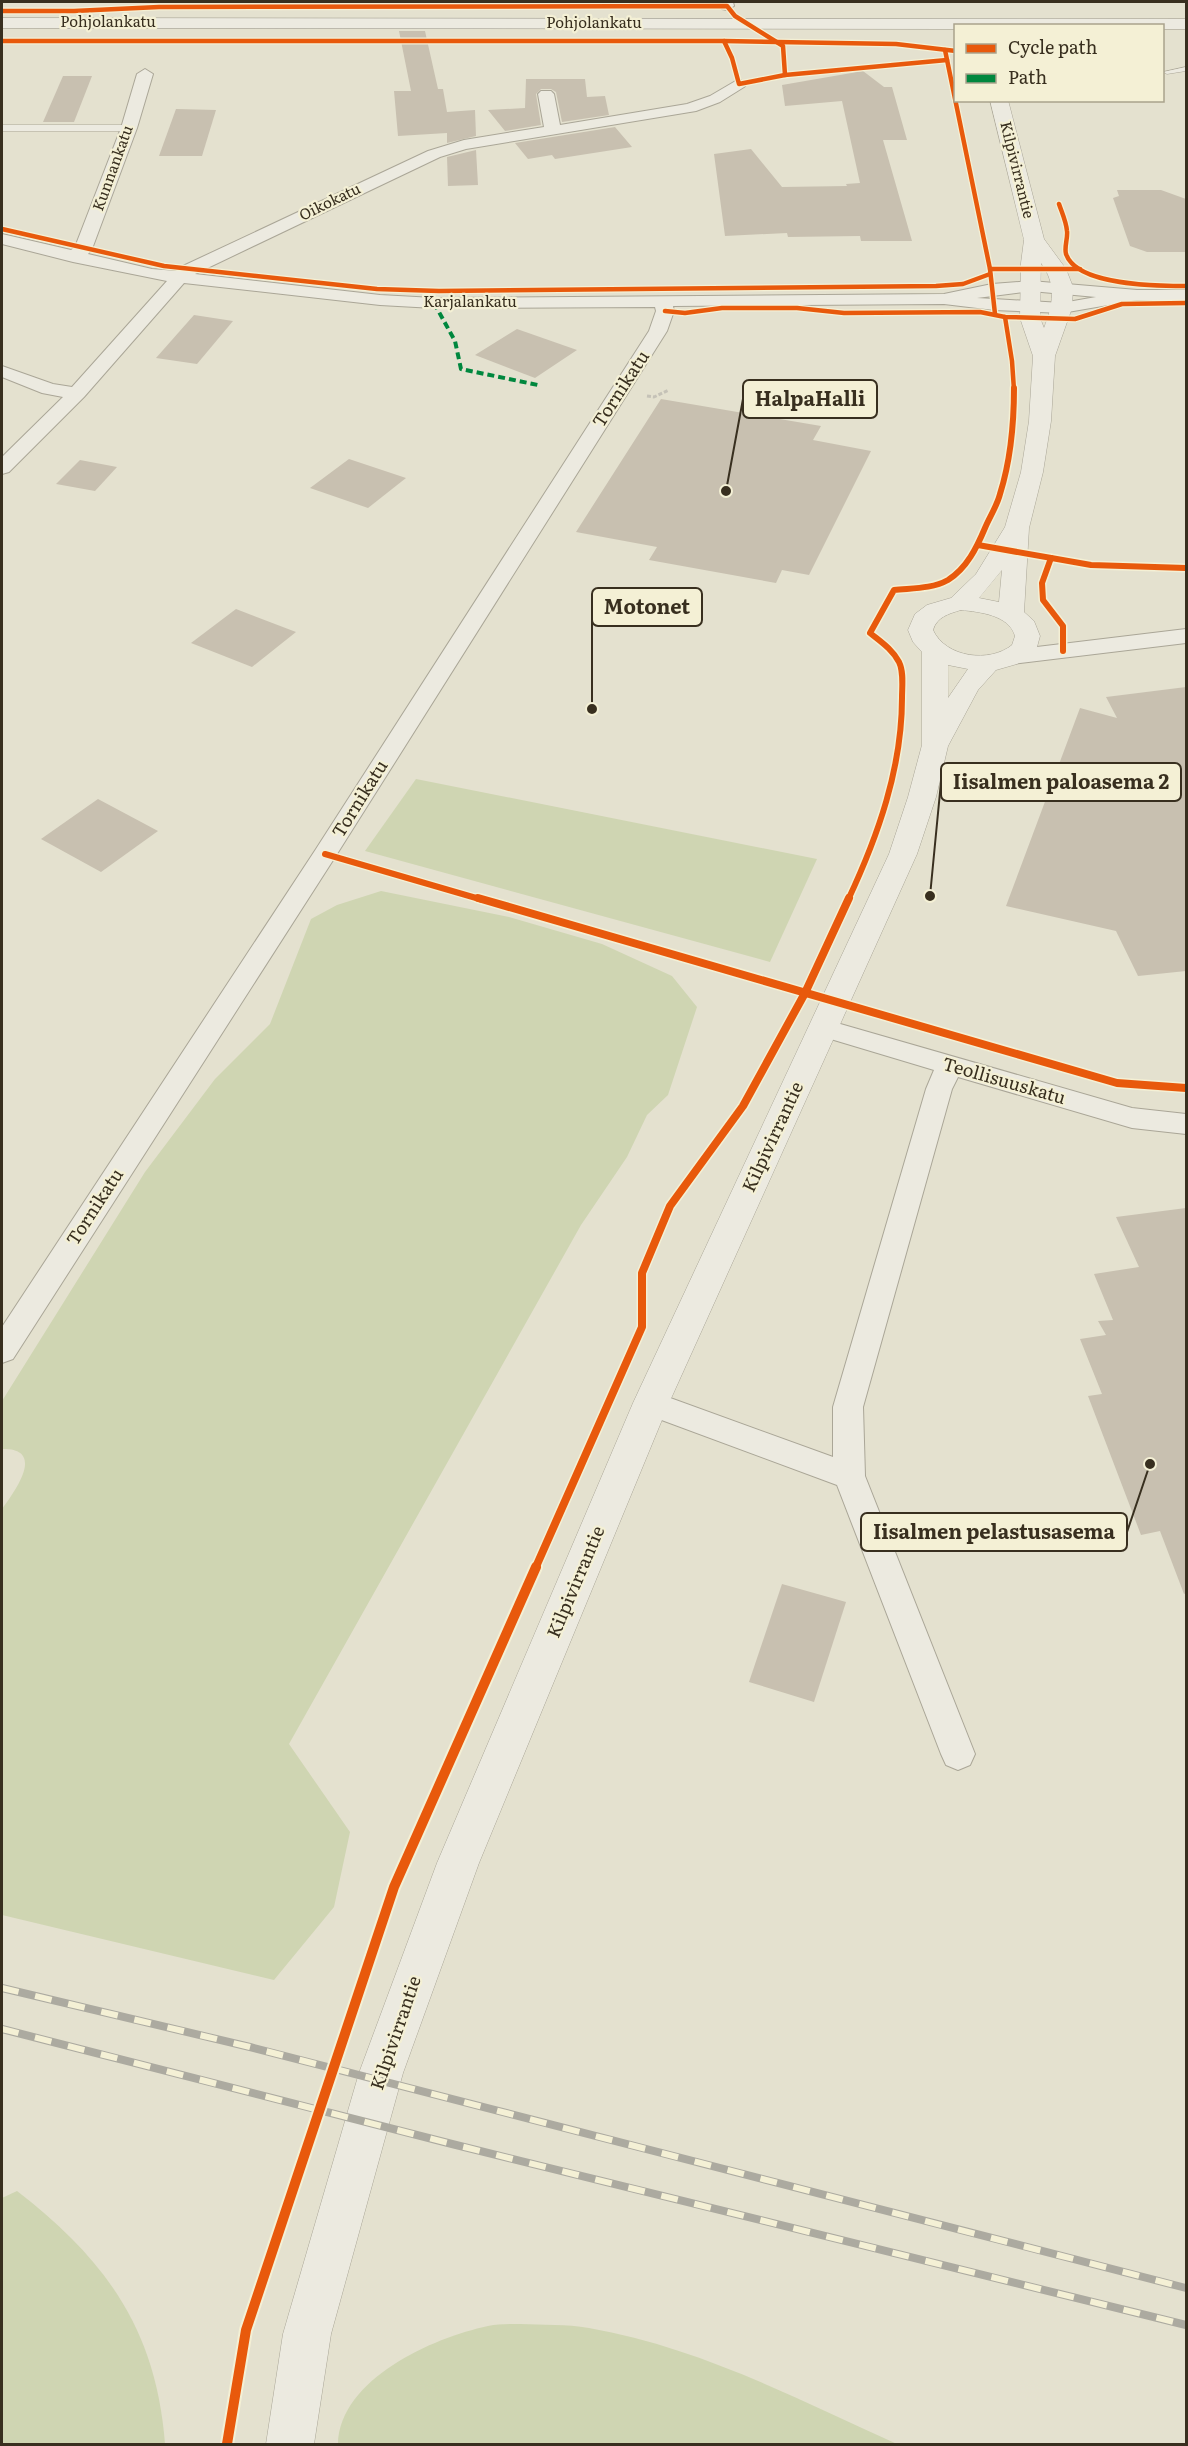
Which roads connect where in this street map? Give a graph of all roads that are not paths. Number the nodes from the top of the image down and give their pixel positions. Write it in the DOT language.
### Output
graph roads {
  1 [pos="2,23"];
  2 [pos="1164,24"];
  3 [pos="1186,24"];
  4 [pos="954,25"];
  5 [pos="2,35"];
  6 [pos="1186,35"];
  7 [pos="1164,36"];
  8 [pos="954,38"];
  9 [pos="1186,69"];
  10 [pos="1167,72"];
  11 [pos="146,74"];
  12 [pos="739,84"];
  13 [pos="546,94"];
  14 [pos="1000,102"];
  15 [pos="2,128"];
  16 [pos="129,128"];
  17 [pos="553,130"];
  18 [pos="2,239"];
  19 [pos="1034,240"];
  20 [pos="73,257"];
  21 [pos="179,278"];
  22 [pos="1031,286"];
  23 [pos="1186,295"];
  24 [pos="1062,298"];
  25 [pos="944,299"];
  26 [pos="663,301"];
  27 [pos="1030,307"];
  28 [pos="1044,356"];
  29 [pos="2,371"];
  30 [pos="77,393"];
  31 [pos="2,468"];
  32 [pos="1017,528"];
  33 [pos="960,603"];
  34 [pos="1018,622"];
  35 [pos="1186,636"];
  36 [pos="1112,645"];
  37 [pos="935,652"];
  38 [pos="999,660"];
  39 [pos="936,745"];
  40 [pos="823,1028"];
  41 [pos="950,1065"];
  42 [pos="1186,1124"];
  43 [pos="2,1351"];
  44 [pos="651,1403"];
  45 [pos="849,1476"];
  46 [pos="958,1754"];
  47 [pos="290,2445"];
  1 -- 4 [label="street, Pohjolankatu"];
  2 -- 3 [label="street, Pohjolankatu"];
  5 -- 8 [label="street, Pohjolankatu"];
  6 -- 7 [label="street"];
  9 -- 10 [label="lane"];
  11 -- 16 [label="street, Kunnankatu"];
  12 -- 17 [label="street, Oikokatu"];
  13 -- 17 [label="street"];
  14 -- 19 [label="street, Kilpivirrantie"];
  15 -- 16 [label="lane"];
  16 -- 20 [label="street, Kunnankatu"];
  17 -- 21 [label="street, Oikokatu"];
  18 -- 20 [label="street, Karjalankatu"];
  19 -- 22 [label="street, Kilpivirrantie"];
  19 -- 24 [label="street, Kilpivirrantie"];
  20 -- 21 [label="street, Karjalankatu"];
  21 -- 26 [label="street, Karjalankatu"];
  21 -- 30 [label="street, Oikokatu"];
  22 -- 24 [label="street, Karjalankatu"];
  22 -- 25 [label="street, Karjalankatu"];
  22 -- 27 [label="street, Kilpivirrantie"];
  23 -- 24 [label="street"];
  24 -- 27 [label="street, Karjalankatu"];
  24 -- 28 [label="street, Kilpivirrantie"];
  25 -- 26 [label="street, Karjalankatu"];
  25 -- 27 [label="street, Karjalankatu"];
  26 -- 43 [label="street, Tornikatu"];
  27 -- 28 [label="street, Kilpivirrantie"];
  28 -- 32 [label="street, Kilpivirrantie"];
  29 -- 30 [label="street"];
  30 -- 31 [label="street, Oikokatu"];
  32 -- 33 [label="street, Kilpivirrantie"];
  32 -- 34 [label="street, Kilpivirrantie"];
  33 -- 34 [label="street"];
  33 -- 37 [label="street"];
  34 -- 36 [label="street"];
  34 -- 38 [label="street, Kilpivirrantie"];
  35 -- 36 [label="street"];
  36 -- 38 [label="street"];
  37 -- 38 [label="street"];
  37 -- 39 [label="street, Kilpivirrantie"];
  38 -- 39 [label="street, Kilpivirrantie"];
  39 -- 40 [label="street, Kilpivirrantie"];
  40 -- 41 [label="street, Teollisuuskatu"];
  40 -- 44 [label="street, Kilpivirrantie"];
  41 -- 42 [label="street, Teollisuuskatu"];
  41 -- 45 [label="street"];
  44 -- 45 [label="street"];
  44 -- 47 [label="street, Kilpivirrantie"];
  45 -- 46 [label="street"];
}
